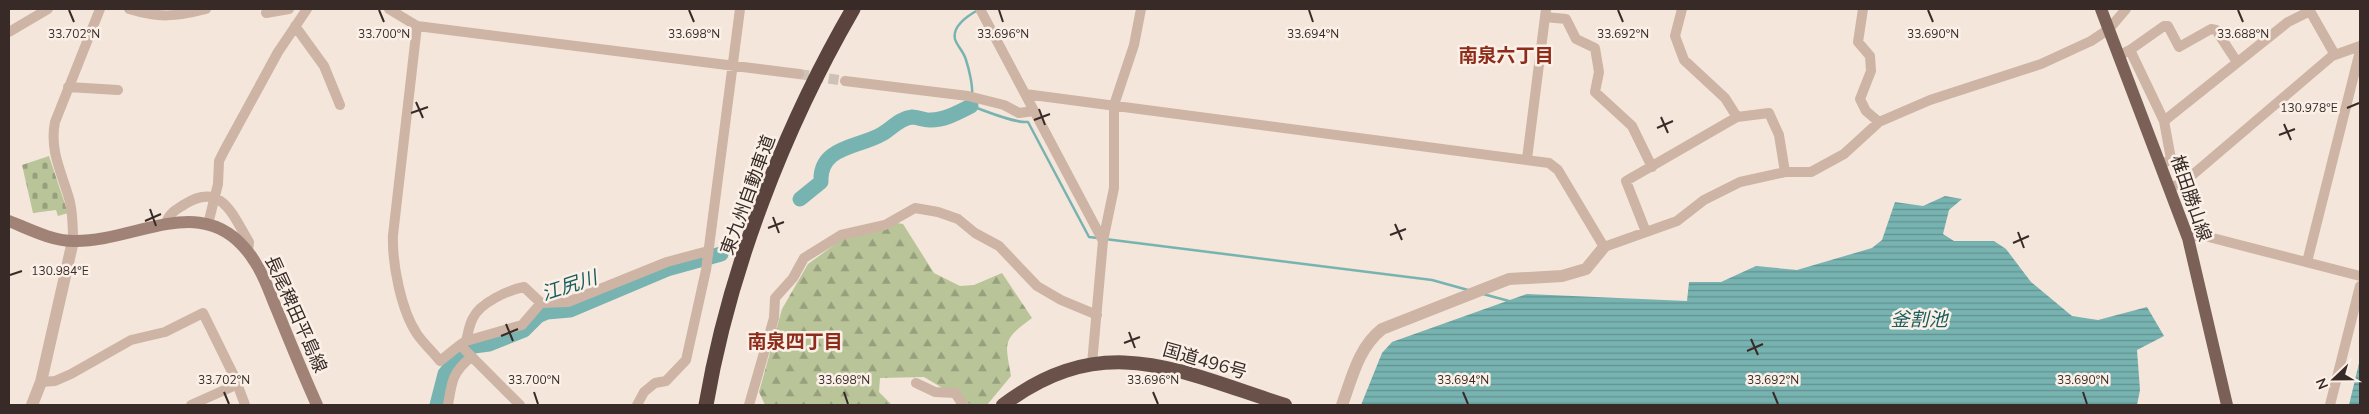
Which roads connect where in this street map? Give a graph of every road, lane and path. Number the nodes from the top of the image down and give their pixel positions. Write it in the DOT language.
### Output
graph roads {
  1 [pos="48,9"];
  2 [pos="100,9"];
  3 [pos="129,9"];
  4 [pos="206,9"];
  5 [pos="288,9"];
  6 [pos="307,9"];
  7 [pos="389,9"];
  8 [pos="740,9"];
  9 [pos="852,9"];
  10 [pos="980,9"];
  11 [pos="1141,9"];
  12 [pos="1682,9"];
  13 [pos="1863,9"];
  14 [pos="2101,9"];
  15 [pos="2126,9"];
  16 [pos="266,13"];
  17 [pos="1546,13"];
  18 [pos="295,26"];
  19 [pos="417,26"];
  20 [pos="2109,29"];
  21 [pos="9,32"];
  22 [pos="2360,46"];
  23 [pos="2360,51"];
  24 [pos="2124,53"];
  25 [pos="2335,55"];
  26 [pos="2237,62"];
  27 [pos="731,66"];
  28 [pos="799,74"];
  29 [pos="844,81"];
  30 [pos="68,87"];
  31 [pos="118,90"];
  32 [pos="1025,94"];
  33 [pos="1114,104"];
  34 [pos="340,105"];
  35 [pos="1034,111"];
  36 [pos="1737,117"];
  37 [pos="2164,121"];
  38 [pos="1880,122"];
  39 [pos="1527,159"];
  40 [pos="2162,164"];
  41 [pos="1652,167"];
  42 [pos="1785,172"];
  43 [pos="2171,187"];
  44 [pos="214,198"];
  45 [pos="9,221"];
  46 [pos="166,222"];
  47 [pos="208,224"];
  48 [pos="1646,232"];
  49 [pos="2188,238"];
  50 [pos="73,241"];
  51 [pos="1103,242"];
  52 [pos="1604,247"];
  53 [pos="248,251"];
  54 [pos="708,251"];
  55 [pos="2307,262"];
  56 [pos="2360,276"];
  57 [pos="2360,286"];
  58 [pos="541,303"];
  59 [pos="1097,315"];
  60 [pos="463,343"];
  61 [pos="471,357"];
  62 [pos="1092,364"];
  63 [pos="41,382"];
  64 [pos="916,383"];
  65 [pos="238,384"];
  66 [pos="32,405"];
  67 [pos="191,405"];
  68 [pos="245,405"];
  69 [pos="317,405"];
  70 [pos="448,405"];
  71 [pos="520,405"];
  72 [pos="637,405"];
  73 [pos="706,405"];
  74 [pos="749,405"];
  75 [pos="964,405"];
  76 [pos="1003,405"];
  77 [pos="1285,405"];
  78 [pos="1342,405"];
  79 [pos="2226,405"];
  80 [pos="2330,405"];
  1 -- 21 [label="street"];
  2 -- 30 [label="street"];
  3 -- 4 [label="street"];
  5 -- 16 [label="street"];
  6 -- 18 [label="street"];
  7 -- 19 [label="street"];
  8 -- 27 [label="street"];
  9 -- 73 [label="highway, 東九州自動車道"];
  10 -- 32 [label="street"];
  11 -- 33 [label="street"];
  12 -- 36 [label="street"];
  13 -- 38 [label="street"];
  14 -- 20 [label="main road, 椎田勝山線"];
  15 -- 20 [label="street"];
  17 -- 39 [label="street"];
  17 -- 41 [label="street"];
  18 -- 34 [label="street"];
  18 -- 44 [label="street"];
  19 -- 27 [label="street"];
  19 -- 60 [label="street"];
  20 -- 24 [label="main road, 椎田勝山線"];
  20 -- 38 [label="street"];
  22 -- 25 [label="street"];
  23 -- 55 [label="street"];
  24 -- 26 [label="street"];
  24 -- 37 [label="street"];
  24 -- 40 [label="main road, 椎田勝山線"];
  25 -- 26 [label="street"];
  25 -- 43 [label="street"];
  26 -- 37 [label="street"];
  27 -- 28 [label="street"];
  27 -- 54 [label="street"];
  29 -- 35 [label="street"];
  30 -- 31 [label="street"];
  30 -- 50 [label="street"];
  32 -- 33 [label="street"];
  32 -- 35 [label="street"];
  33 -- 39 [label="street"];
  33 -- 51 [label="street"];
  35 -- 51 [label="street"];
  36 -- 41 [label="street"];
  36 -- 42 [label="street"];
  37 -- 40 [label="street"];
  38 -- 42 [label="street"];
  39 -- 52 [label="street"];
  40 -- 43 [label="main road, 椎田勝山線"];
  41 -- 48 [label="street"];
  42 -- 48 [label="street"];
  43 -- 49 [label="main road, 椎田勝山線"];
  44 -- 46 [label="street"];
  44 -- 47 [label="street"];
  44 -- 53 [label="street"];
  45 -- 50 [label="main road, 長尾稗田平島線"];
  46 -- 47 [label="main road, 長尾稗田平島線"];
  46 -- 50 [label="main road, 長尾稗田平島線"];
  47 -- 53 [label="main road, 長尾稗田平島線"];
  48 -- 52 [label="street"];
  49 -- 55 [label="street"];
  49 -- 79 [label="main road, 椎田勝山線"];
  50 -- 63 [label="street"];
  51 -- 59 [label="street"];
  52 -- 78 [label="street"];
  53 -- 69 [label="main road, 長尾稗田平島線"];
  54 -- 58 [label="street"];
  54 -- 72 [label="street"];
  55 -- 56 [label="street"];
  57 -- 80 [label="street"];
  58 -- 60 [label="street"];
  58 -- 60 [label="street"];
  59 -- 62 [label="street"];
  59 -- 74 [label="street"];
  60 -- 61 [label="street"];
  61 -- 70 [label="street"];
  61 -- 71 [label="street"];
  62 -- 76 [label="highway, 国道496号"];
  62 -- 77 [label="highway, 国道496号"];
  63 -- 65 [label="street"];
  63 -- 66 [label="street"];
  64 -- 75 [label="street"];
  65 -- 67 [label="street"];
  65 -- 68 [label="street"];
}
